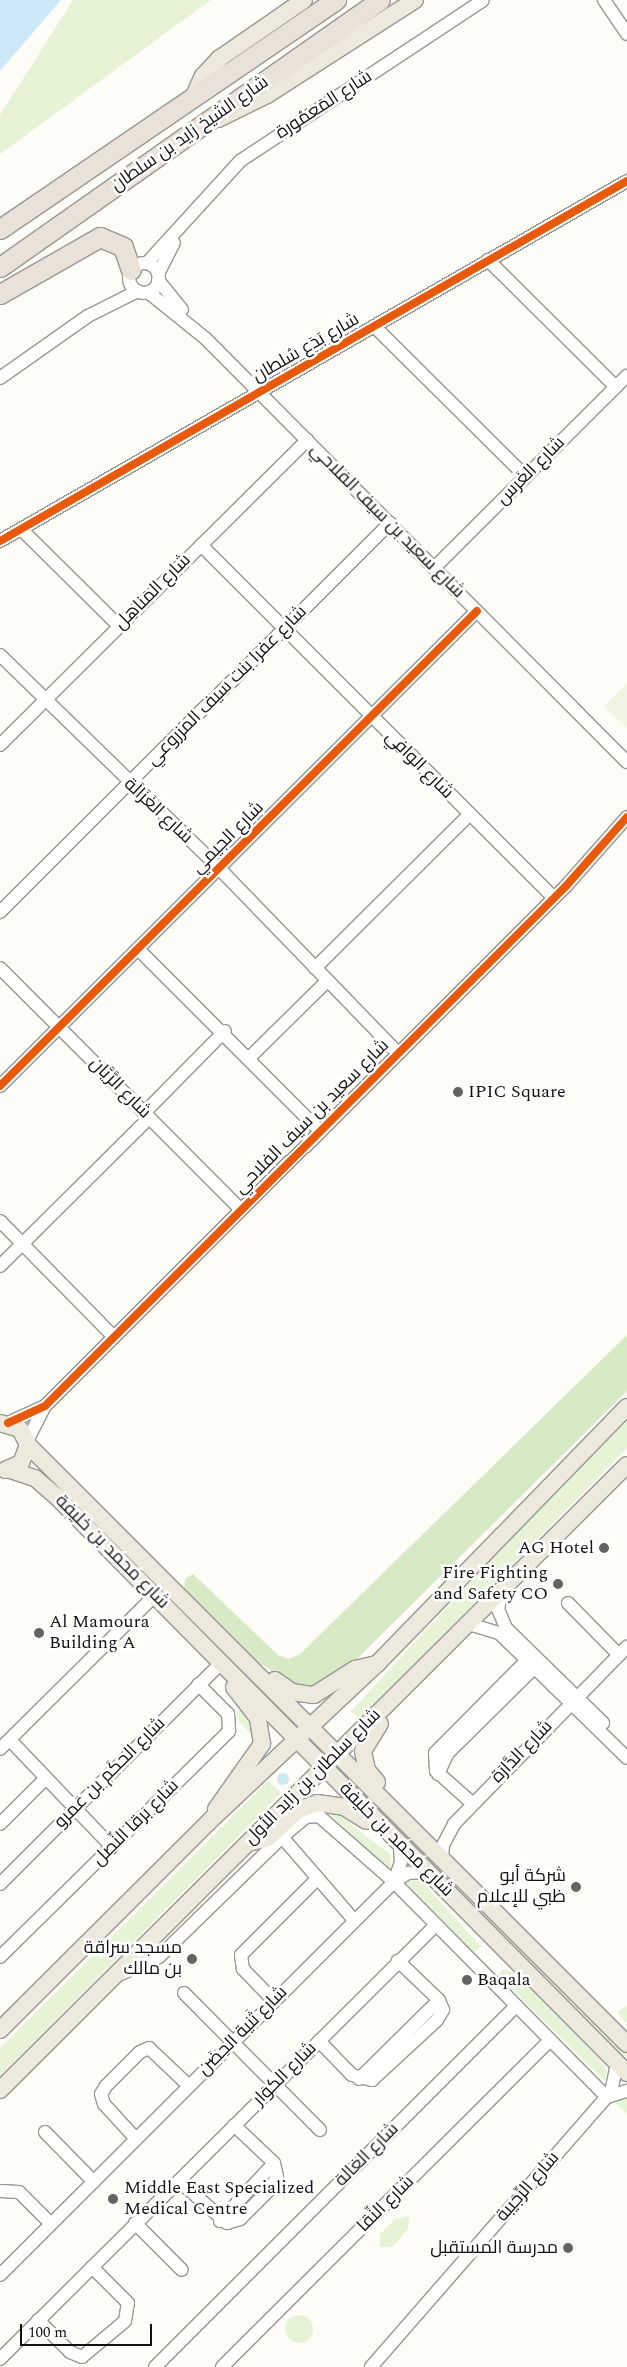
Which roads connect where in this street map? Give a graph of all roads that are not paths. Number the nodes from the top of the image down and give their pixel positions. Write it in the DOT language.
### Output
graph roads {
  1 [pos="304,0"];
  2 [pos="336,0"];
  3 [pos="380,0"];
  4 [pos="415,0"];
  5 [pos="483,0"];
  6 [pos="604,0"];
  7 [pos="627,34"];
  8 [pos="193,98"];
  9 [pos="206,123"];
  10 [pos="627,181"];
  11 [pos="180,227"];
  12 [pos="0,229"];
  13 [pos="488,260"];
  14 [pos="0,268"];
  15 [pos="136,270"];
  16 [pos="158,277"];
  17 [pos="143,292"];
  18 [pos="0,294"];
  19 [pos="88,316"];
  20 [pos="190,323"];
  21 [pos="374,326"];
  22 [pos="627,376"];
  23 [pos="0,378"];
  24 [pos="616,387"];
  25 [pos="258,392"];
  26 [pos="307,440"];
  27 [pos="526,476"];
  28 [pos="390,523"];
  29 [pos="21,529"];
  30 [pos="0,541"];
  31 [pos="201,545"];
  32 [pos="434,567"];
  33 [pos="477,611"];
  34 [pos="120,626"];
  35 [pos="285,628"];
  36 [pos="0,655"];
  37 [pos="45,700"];
  38 [pos="371,717"];
  39 [pos="0,745"];
  40 [pos="627,762"];
  41 [pos="128,784"];
  42 [pos="469,815"];
  43 [pos="627,818"];
  44 [pos="219,869"];
  45 [pos="554,898"];
  46 [pos="0,912"];
  47 [pos="138,949"];
  48 [pos="0,968"];
  49 [pos="316,968"];
  50 [pos="328,981"];
  51 [pos="59,1027"];
  52 [pos="225,1031"];
  53 [pos="398,1053"];
  54 [pos="250,1057"];
  55 [pos="0,1086"];
  56 [pos="147,1115"];
  57 [pos="320,1131"];
  58 [pos="240,1209"];
  59 [pos="0,1221"];
  60 [pos="23,1244"];
  61 [pos="0,1266"];
  62 [pos="113,1336"];
  63 [pos="45,1406"];
  64 [pos="627,1407"];
  65 [pos="4,1423"];
  66 [pos="28,1443"];
  67 [pos="627,1465"];
  68 [pos="5,1470"];
  69 [pos="503,1589"];
  70 [pos="155,1595"];
  71 [pos="568,1603"];
  72 [pos="469,1624"];
  73 [pos="233,1650"];
  74 [pos="623,1651"];
  75 [pos="222,1662"];
  76 [pos="377,1664"];
  77 [pos="531,1664"];
  78 [pos="198,1684"];
  79 [pos="399,1692"];
  80 [pos="574,1699"];
  81 [pos="604,1723"];
  82 [pos="311,1727"];
  83 [pos="298,1739"];
  84 [pos="10,1740"];
  85 [pos="0,1750"];
  86 [pos="337,1753"];
  87 [pos="627,1758"];
  88 [pos="323,1766"];
  89 [pos="46,1778"];
  90 [pos="362,1778"];
  91 [pos="347,1791"];
  92 [pos="472,1803"];
  93 [pos="75,1808"];
  94 [pos="215,1816"];
  95 [pos="407,1823"];
  96 [pos="0,1824"];
  97 [pos="282,1837"];
  98 [pos="397,1843"];
  99 [pos="246,1844"];
  100 [pos="112,1847"];
  101 [pos="442,1859"];
  102 [pos="425,1872"];
  103 [pos="316,1880"];
  104 [pos="394,1882"];
  105 [pos="0,1884"];
  106 [pos="354,1920"];
  107 [pos="436,1926"];
  108 [pos="0,1957"];
  109 [pos="398,1961"];
  110 [pos="116,1976"];
  111 [pos="184,1993"];
  112 [pos="274,2001"];
  113 [pos="516,2006"];
  114 [pos="0,2030"];
  115 [pos="623,2037"];
  116 [pos="550,2040"];
  117 [pos="319,2041"];
  118 [pos="233,2042"];
  119 [pos="622,2068"];
  120 [pos="275,2084"];
  121 [pos="189,2086"];
  122 [pos="0,2090"];
  123 [pos="627,2091"];
  124 [pos="607,2097"];
  125 [pos="234,2125"];
  126 [pos="320,2130"];
  127 [pos="45,2132"];
  128 [pos="136,2138"];
  129 [pos="178,2181"];
  130 [pos="94,2182"];
  131 [pos="0,2191"];
  132 [pos="135,2223"];
  133 [pos="51,2224"];
  134 [pos="92,2267"];
  135 [pos="182,2270"];
  136 [pos="0,2275"];
  137 [pos="38,2320"];
  138 [pos="0,2359"];
  139 [pos="155,2367"];
  140 [pos="222,2367"];
  141 [pos="371,2367"];
  1 -- 8 [label="main road"];
  2 -- 8 [label="highway, شارع الشيخ زايد بن سلطان"];
  3 -- 9 [label="highway, شارع الشيخ زايد بن سلطان"];
  4 -- 9 [label="main road"];
  5 -- 11 [label="street, شارع المَعمُورة"];
  6 -- 7 [label="street"];
  8 -- 12 [label="highway, شارع الشيخ زايد بن سلطان"];
  9 -- 14 [label="highway, شارع الشيخ زايد بن سلطان"];
  10 -- 13 [label="street, شارع بَدَع سُلطان"];
  11 -- 15 [label="street, شارع المَعمُورة"];
  11 -- 16 [label="street, شارع المَعمُورة"];
  13 -- 21 [label="street, شارع بَدَع سُلطان"];
  13 -- 24 [label="street"];
  15 -- 16 [label="street, شارع سعيد بن سيف الفلاحي"];
  15 -- 17 [label="street"];
  15 -- 18 [label="highway"];
  15 -- 19 [label="street, شارع المَعمُورة"];
  16 -- 17 [label="street, شارع المَعمُورة"];
  16 -- 20 [label="street, شارع سعيد بن سيف الفلاحي"];
  17 -- 19 [label="street, شارع المَعمُورة"];
  17 -- 20 [label="street, شارع سعيد بن سيف الفلاحي"];
  19 -- 23 [label="street, شارع المَعمُورة"];
  20 -- 25 [label="street, شارع سعيد بن سيف الفلاحي"];
  21 -- 25 [label="street, شارع بَدَع سُلطان"];
  21 -- 27 [label="street"];
  22 -- 24 [label="street, شارع الغَرس"];
  24 -- 27 [label="street, شارع الغَرس"];
  25 -- 26 [label="street, شارع سعيد بن سيف الفلاحي"];
  25 -- 29 [label="street, شارع بَدَع سُلطان"];
  26 -- 28 [label="street, شارع سعيد بن سيف الفلاحي"];
  26 -- 31 [label="street, شارع المَناهِل"];
  27 -- 32 [label="street, شارع الغَرس"];
  28 -- 32 [label="street, شارع سعيد بن سيف الفلاحي"];
  28 -- 35 [label="street, شارع عفرا بنت سيف المزروعي"];
  29 -- 30 [label="street, شارع بَدَع سُلطان"];
  29 -- 34 [label="street"];
  31 -- 34 [label="street, شارع المَناهِل"];
  31 -- 35 [label="street, شارع الوافِي"];
  32 -- 33 [label="street, شارع سعيد بن سيف الفلاحي"];
  33 -- 38 [label="street, شارع الجيمي"];
  33 -- 40 [label="street, شارع سعيد بن سيف الفلاحي"];
  34 -- 37 [label="street, شارع المَناهِل"];
  35 -- 38 [label="street, شارع الوافِي"];
  35 -- 41 [label="street, شارع عفرا بنت سيف المزروعي"];
  36 -- 37 [label="street, شارع الغَزَالَة"];
  37 -- 39 [label="street, شارع المَناهِل"];
  37 -- 41 [label="street, شارع الغَزَالَة"];
  38 -- 42 [label="street, شارع الوافِي"];
  38 -- 44 [label="street, شارع الجيمي"];
  41 -- 44 [label="street, شارع الغَزَالَة"];
  41 -- 46 [label="street, شارع عفرا بنت سيف المزروعي"];
  42 -- 45 [label="street, شارع الوافِي"];
  42 -- 49 [label="street"];
  43 -- 45 [label="street, شارع سعيد بن سيف الفلاحي"];
  44 -- 47 [label="street, شارع الجيمي"];
  44 -- 49 [label="street, شارع الغَزَالَة"];
  45 -- 53 [label="street, شارع سعيد بن سيف الفلاحي"];
  47 -- 51 [label="street, شارع الجيمي"];
  47 -- 52 [label="street"];
  48 -- 51 [label="street, شارع الرَّيَّان"];
  49 -- 50 [label="street, شارع الغَزَالَة"];
  50 -- 53 [label="street, شارع الغَزَالَة"];
  50 -- 54 [label="street"];
  51 -- 55 [label="street, شارع الجيمي"];
  51 -- 56 [label="street, شارع الرَّيَّان"];
  52 -- 54 [label="street"];
  52 -- 56 [label="street"];
  53 -- 57 [label="street, شارع سعيد بن سيف الفلاحي"];
  54 -- 57 [label="street"];
  56 -- 58 [label="street, شارع الرَّيَّان"];
  56 -- 60 [label="street"];
  57 -- 58 [label="street, شارع سعيد بن سيف الفلاحي"];
  58 -- 62 [label="street, شارع سعيد بن سيف الفلاحي"];
  59 -- 60 [label="street"];
  60 -- 61 [label="street"];
  60 -- 62 [label="street"];
  62 -- 63 [label="street, شارع سعيد بن سيف الفلاحي"];
  63 -- 65 [label="street, شارع سعيد بن سيف الفلاحي"];
  63 -- 66 [label="street, شارع سعيد بن سيف الفلاحي"];
  64 -- 76 [label="main road, شارع سلطان بن زايد الأول"];
  65 -- 66 [label="main road, شارع محمد بن خليفة"];
  66 -- 68 [label="main road"];
  66 -- 73 [label="main road, شارع محمد بن خليفة"];
  67 -- 69 [label="main road, شارع سلطان بن زايد الأول"];
  68 -- 70 [label="main road, شارع محمد بن خليفة"];
  69 -- 72 [label="main road, شارع سلطان بن زايد الأول"];
  69 -- 80 [label="street"];
  70 -- 75 [label="main road, شارع محمد بن خليفة"];
  70 -- 84 [label="street"];
  71 -- 74 [label="street, شارع الدَّارَة"];
  72 -- 77 [label="street"];
  72 -- 79 [label="main road, شارع سلطان بن زايد الأول"];
  73 -- 76 [label="main road"];
  73 -- 82 [label="main road, شارع محمد بن خليفة"];
  74 -- 80 [label="street, شارع الدَّارَة"];
  75 -- 78 [label="street, شارع الحكَم بن عَمرو"];
  75 -- 83 [label="main road, شارع محمد بن خليفة"];
  75 -- 94 [label="main road"];
  76 -- 82 [label="main road, شارع سلطان بن زايد الأول"];
  77 -- 80 [label="street"];
  77 -- 92 [label="street"];
  78 -- 93 [label="street, شارع الحكَم بن عَمرو"];
  78 -- 100 [label="street, شارع بَرقا النِّصِل"];
  79 -- 86 [label="main road, شارع سلطان بن زايد الأول"];
  79 -- 95 [label="main road"];
  80 -- 81 [label="street"];
  80 -- 87 [label="street"];
  80 -- 92 [label="street, شارع الدَّارَة"];
  82 -- 83 [label="main road, شارع سلطان بن زايد الأول"];
  82 -- 86 [label="main road, شارع محمد بن خليفة"];
  83 -- 88 [label="main road, شارع محمد بن خليفة"];
  83 -- 94 [label="main road, شارع سلطان بن زايد الأول"];
  84 -- 85 [label="street"];
  84 -- 89 [label="street"];
  86 -- 88 [label="main road, شارع سلطان بن زايد الأول"];
  86 -- 90 [label="main road, شارع محمد بن خليفة"];
  88 -- 91 [label="main road, شارع محمد بن خليفة"];
  88 -- 99 [label="main road, شارع سلطان بن زايد الأول"];
  89 -- 93 [label="street"];
  89 -- 96 [label="street"];
  90 -- 91 [label="main road"];
  90 -- 95 [label="main road, شارع محمد بن خليفة"];
  91 -- 98 [label="main road, شارع محمد بن خليفة"];
  92 -- 101 [label="street, شارع الدَّارَة"];
  93 -- 100 [label="street"];
  93 -- 105 [label="street, شارع الحكَم بن عَمرو"];
  94 -- 114 [label="main road, شارع سلطان بن زايد الأول"];
  95 -- 101 [label="main road, شارع محمد بن خليفة"];
  97 -- 103 [label="street"];
  97 -- 104 [label="street, شارع محمد بن خليفة"];
  97 -- 110 [label="street"];
  98 -- 99 [label="main road"];
  98 -- 102 [label="main road, شارع محمد بن خليفة"];
  98 -- 104 [label="street, شارع ثَنية الحِضَن"];
  99 -- 110 [label="main road, شارع سلطان بن زايد الأول"];
  100 -- 108 [label="street, شارع بَرقا النِّصِل"];
  101 -- 115 [label="main road, شارع محمد بن خليفة"];
  102 -- 104 [label="street, شارع ثَنية الحِضَن"];
  102 -- 119 [label="main road, شارع محمد بن خليفة"];
  103 -- 106 [label="street"];
  103 -- 112 [label="street"];
  104 -- 106 [label="street, شارع ثَنية الحِضَن"];
  104 -- 107 [label="street, شارع محمد بن خليفة"];
  106 -- 112 [label="street, شارع ثَنية الحِضَن"];
  107 -- 109 [label="street, شارع الكوَار"];
  107 -- 113 [label="street, شارع محمد بن خليفة"];
  109 -- 117 [label="street, شارع الكوَار"];
  109 -- 117 [label="street"];
  110 -- 122 [label="main road, شارع سلطان بن زايد الأول"];
  111 -- 118 [label="street"];
  112 -- 118 [label="street, شارع ثَنية الحِضَن"];
  113 -- 116 [label="street, شارع محمد بن خليفة"];
  113 -- 139 [label="street, شارع الغالة"];
  116 -- 124 [label="street, شارع محمد بن خليفة"];
  116 -- 140 [label="street, شارع النِّقا"];
  117 -- 120 [label="street, شارع الكوَار"];
  118 -- 120 [label="street"];
  118 -- 121 [label="street, شارع ثَنية الحِضَن"];
  119 -- 124 [label="street, شارع الرِّجَيبة"];
  120 -- 125 [label="street, شارع الكوَار"];
  120 -- 126 [label="street"];
  121 -- 128 [label="street, شارع ثَنية الحِضَن"];
  121 -- 128 [label="street"];
  123 -- 124 [label="street"];
  124 -- 141 [label="street, شارع الرِّجَيبة"];
  125 -- 129 [label="street, شارع الكوَار"];
  125 -- 129 [label="street"];
  127 -- 130 [label="street"];
  128 -- 130 [label="street, شارع ثَنية الحِضَن"];
  129 -- 132 [label="street, شارع الكوَار"];
  130 -- 133 [label="street, شارع ثَنية الحِضَن"];
  131 -- 133 [label="street"];
  132 -- 134 [label="street, شارع الكوَار"];
  132 -- 135 [label="street"];
  133 -- 136 [label="street, شارع ثَنية الحِضَن"];
  134 -- 137 [label="street, شارع الكوَار"];
  134 -- 137 [label="street"];
  137 -- 138 [label="street, شارع الكوَار"];
}
